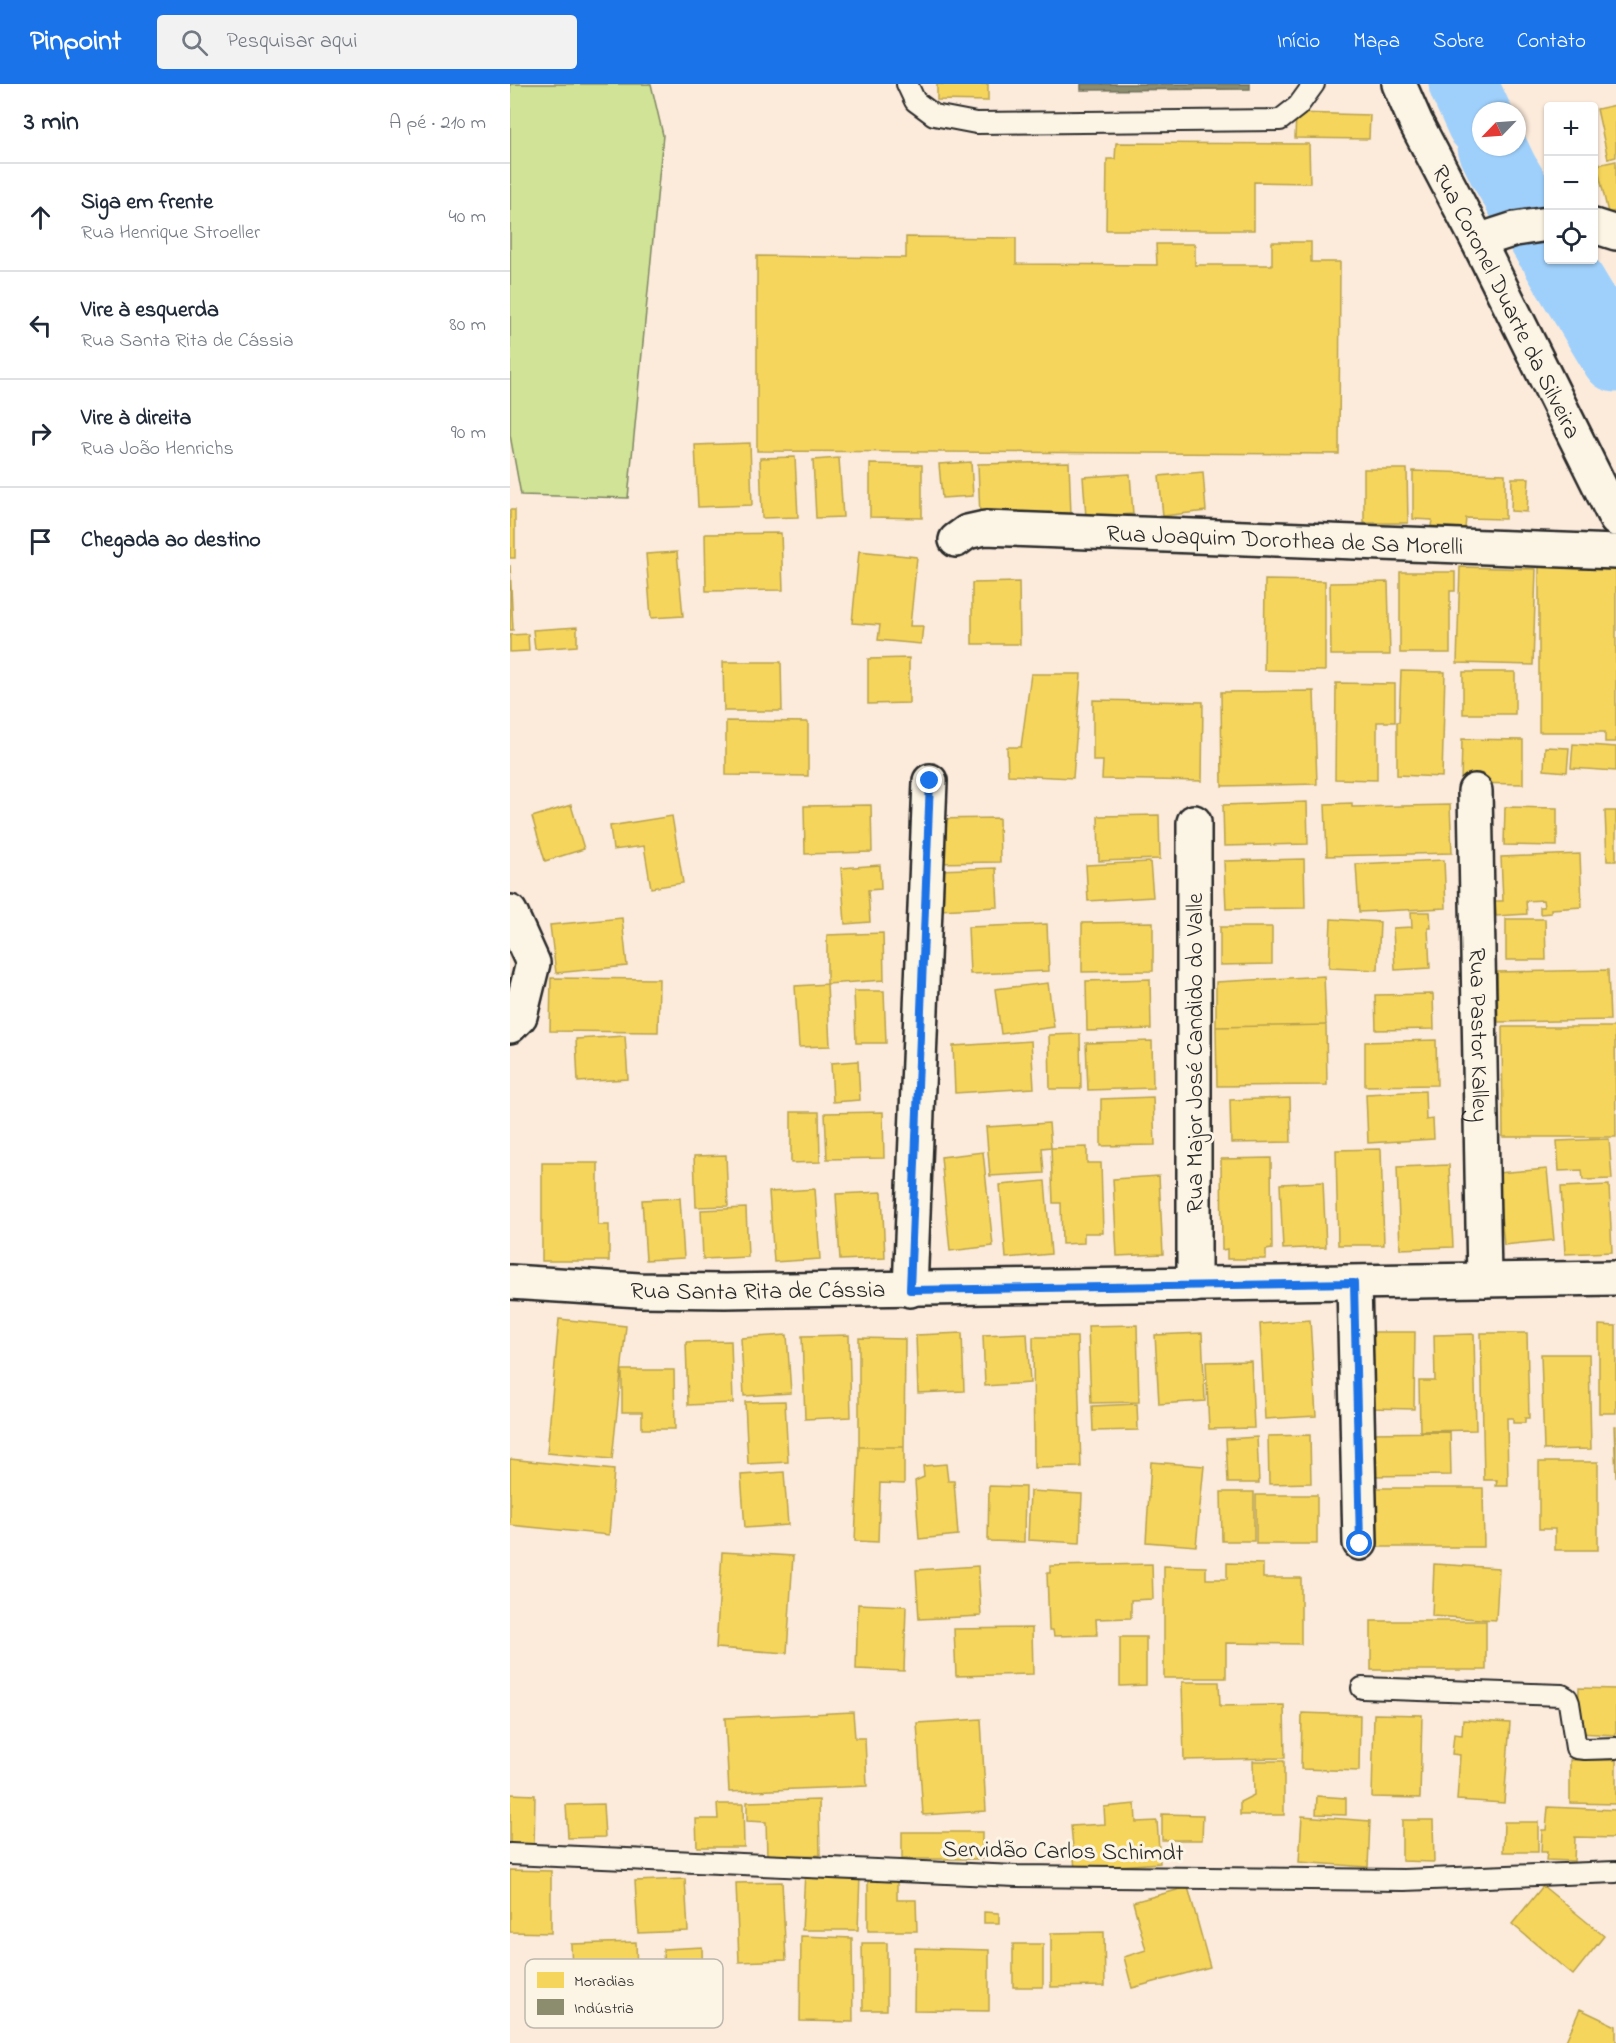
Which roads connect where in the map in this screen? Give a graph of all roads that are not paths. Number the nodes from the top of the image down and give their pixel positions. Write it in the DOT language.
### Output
graph roads {
  1 [pos="907,84"];
  2 [pos="1314,84"];
  3 [pos="1399,84"];
  4 [pos="1544,225"];
  5 [pos="1598,228"];
  6 [pos="1616,233"];
  7 [pos="1478,241"];
  8 [pos="1616,518"];
  9 [pos="956,540"];
  10 [pos="1616,552"];
  11 [pos="930,781"];
  12 [pos="1475,791"];
  13 [pos="1194,822"];
  14 [pos="510,912"];
  15 [pos="510,1026"];
  16 [pos="1616,1278"];
  17 [pos="1484,1280"];
  18 [pos="510,1282"];
  19 [pos="1354,1283"];
  20 [pos="1194,1285"];
  21 [pos="910,1290"];
  22 [pos="1360,1544"];
  23 [pos="1362,1688"];
  24 [pos="1616,1748"];
  25 [pos="510,1854"];
  26 [pos="1616,1872"];
  1 -- 2 [label="lane"];
  3 -- 7 [label="street, Rua Coronel Duarte da Silveira"];
  4 -- 7 [label="street"];
  5 -- 6 [label="street"];
  7 -- 8 [label="street, Rua Coronel Duarte da Silveira"];
  9 -- 10 [label="street, Rua Joaquim Dorothea de Sa Morelli"];
  11 -- 21 [label="street"];
  12 -- 17 [label="street, Rua Pastor Kalley"];
  13 -- 20 [label="street, Rua Major José Candido do Valle"];
  14 -- 15 [label="street"];
  16 -- 17 [label="street, Rua Santa Rita de Cássia"];
  17 -- 19 [label="street, Rua Santa Rita de Cássia"];
  18 -- 21 [label="street, Rua Santa Rita de Cássia"];
  19 -- 20 [label="street, Rua Santa Rita de Cássia"];
  19 -- 22 [label="street"];
  20 -- 21 [label="street, Rua Santa Rita de Cássia"];
  23 -- 24 [label="lane"];
  25 -- 26 [label="lane, Servidão Carlos Schimdt"];
}
